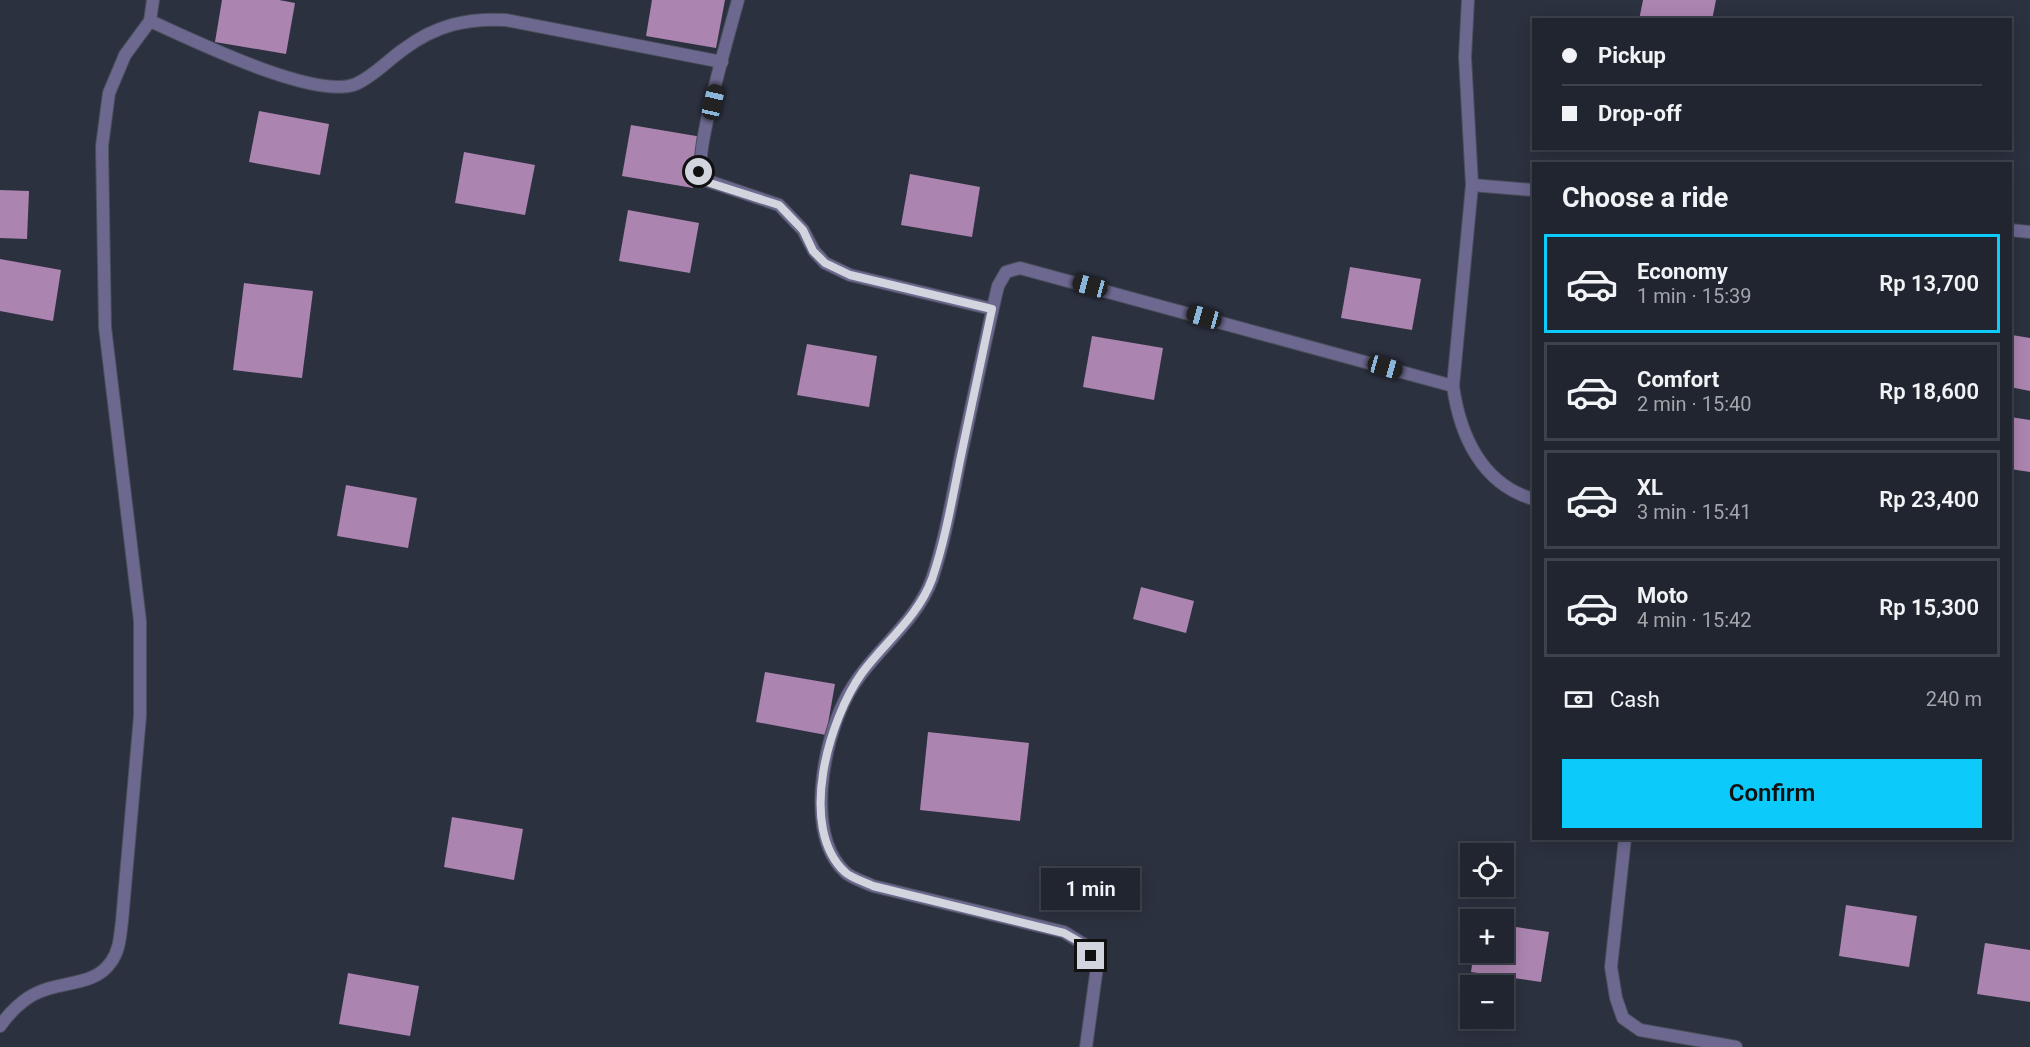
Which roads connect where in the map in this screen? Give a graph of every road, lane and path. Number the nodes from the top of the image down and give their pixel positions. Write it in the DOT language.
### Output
graph roads {
  1 [pos="153,0"];
  2 [pos="738,0"];
  3 [pos="1468,0"];
  4 [pos="150,21"];
  5 [pos="722,62"];
  6 [pos="1472,185"];
  7 [pos="1532,190"];
  8 [pos="2012,230"];
  9 [pos="2030,232"];
  10 [pos="992,309"];
  11 [pos="1453,386"];
  12 [pos="1532,499"];
  13 [pos="1625,840"];
  14 [pos="0,1026"];
  15 [pos="1663,1042"];
  16 [pos="1086,1047"];
  17 [pos="1736,1047"];
  1 -- 4 [label="street"];
  2 -- 5 [label="street"];
  3 -- 6 [label="street"];
  4 -- 5 [label="street"];
  4 -- 14 [label="street"];
  5 -- 10 [label="street"];
  6 -- 7 [label="street"];
  6 -- 11 [label="street"];
  8 -- 9 [label="street"];
  10 -- 11 [label="street"];
  10 -- 16 [label="street"];
  11 -- 12 [label="street"];
  13 -- 15 [label="street"];
  15 -- 17 [label="street"];
}
